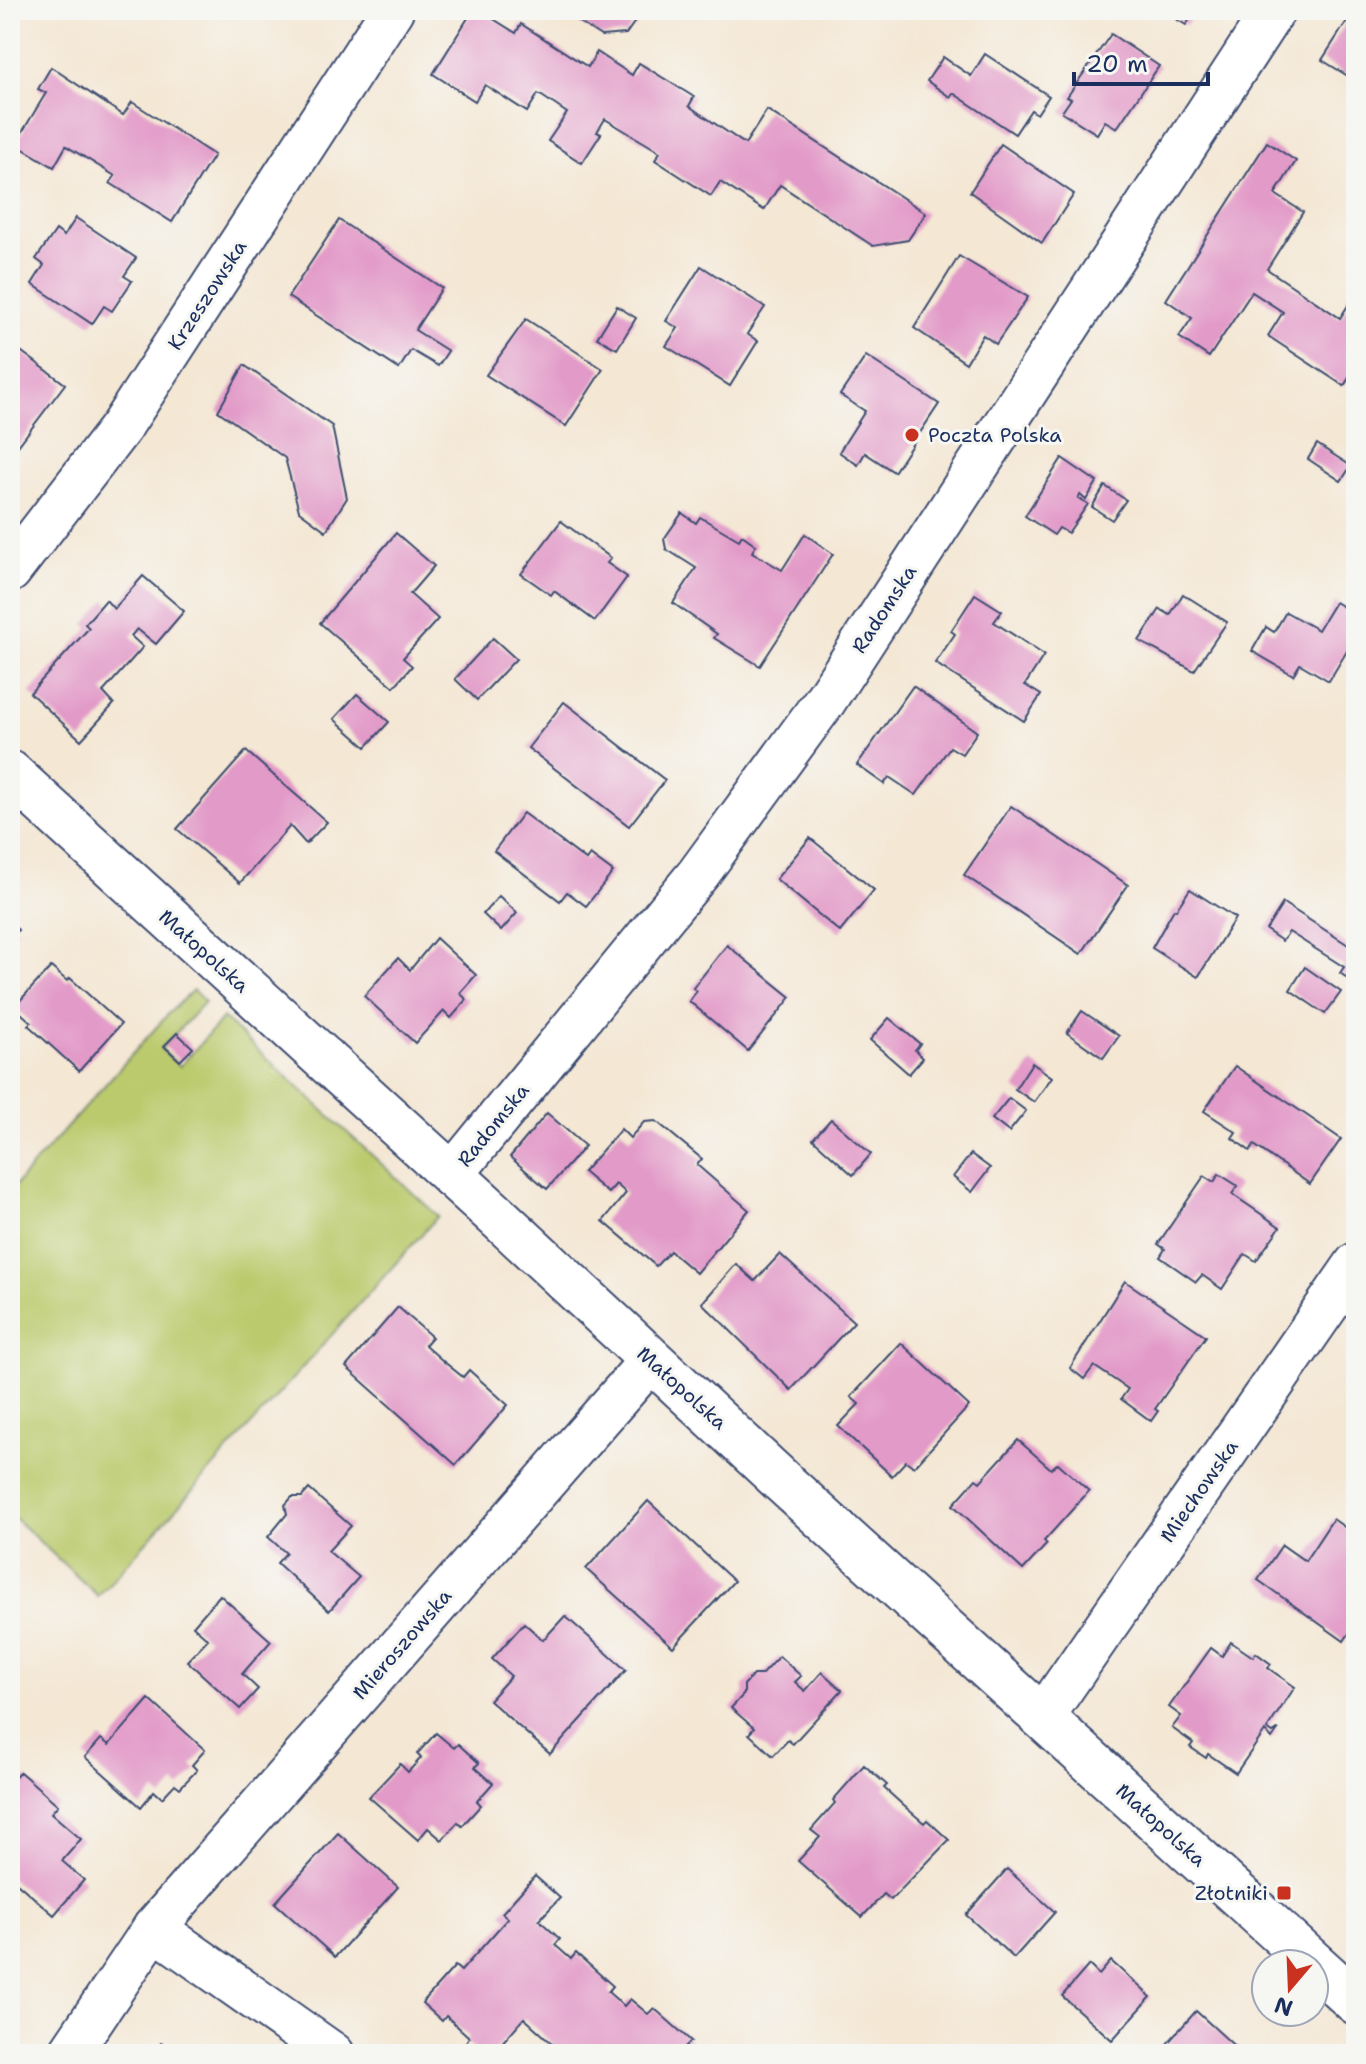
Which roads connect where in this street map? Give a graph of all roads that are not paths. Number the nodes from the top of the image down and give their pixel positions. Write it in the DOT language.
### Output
graph roads {
  1 [pos="392,10"];
  2 [pos="1274,10"];
  3 [pos="10,571"];
  4 [pos="10,773"];
  5 [pos="451,1176"];
  6 [pos="1356,1264"];
  7 [pos="651,1360"];
  8 [pos="1042,1718"];
  9 [pos="154,1928"];
  10 [pos="1356,2002"];
  11 [pos="69,2054"];
  12 [pos="333,2054"];
  1 -- 3 [label="street, Krzeszowska"];
  2 -- 5 [label="street, Radomska"];
  4 -- 5 [label="street, Małopolska"];
  5 -- 7 [label="street, Małopolska"];
  6 -- 8 [label="street, Miechowska"];
  7 -- 8 [label="street, Małopolska"];
  7 -- 9 [label="street, Mieroszowska"];
  8 -- 10 [label="street, Małopolska"];
  9 -- 11 [label="street, Mieroszowska"];
  9 -- 12 [label="street"];
}
